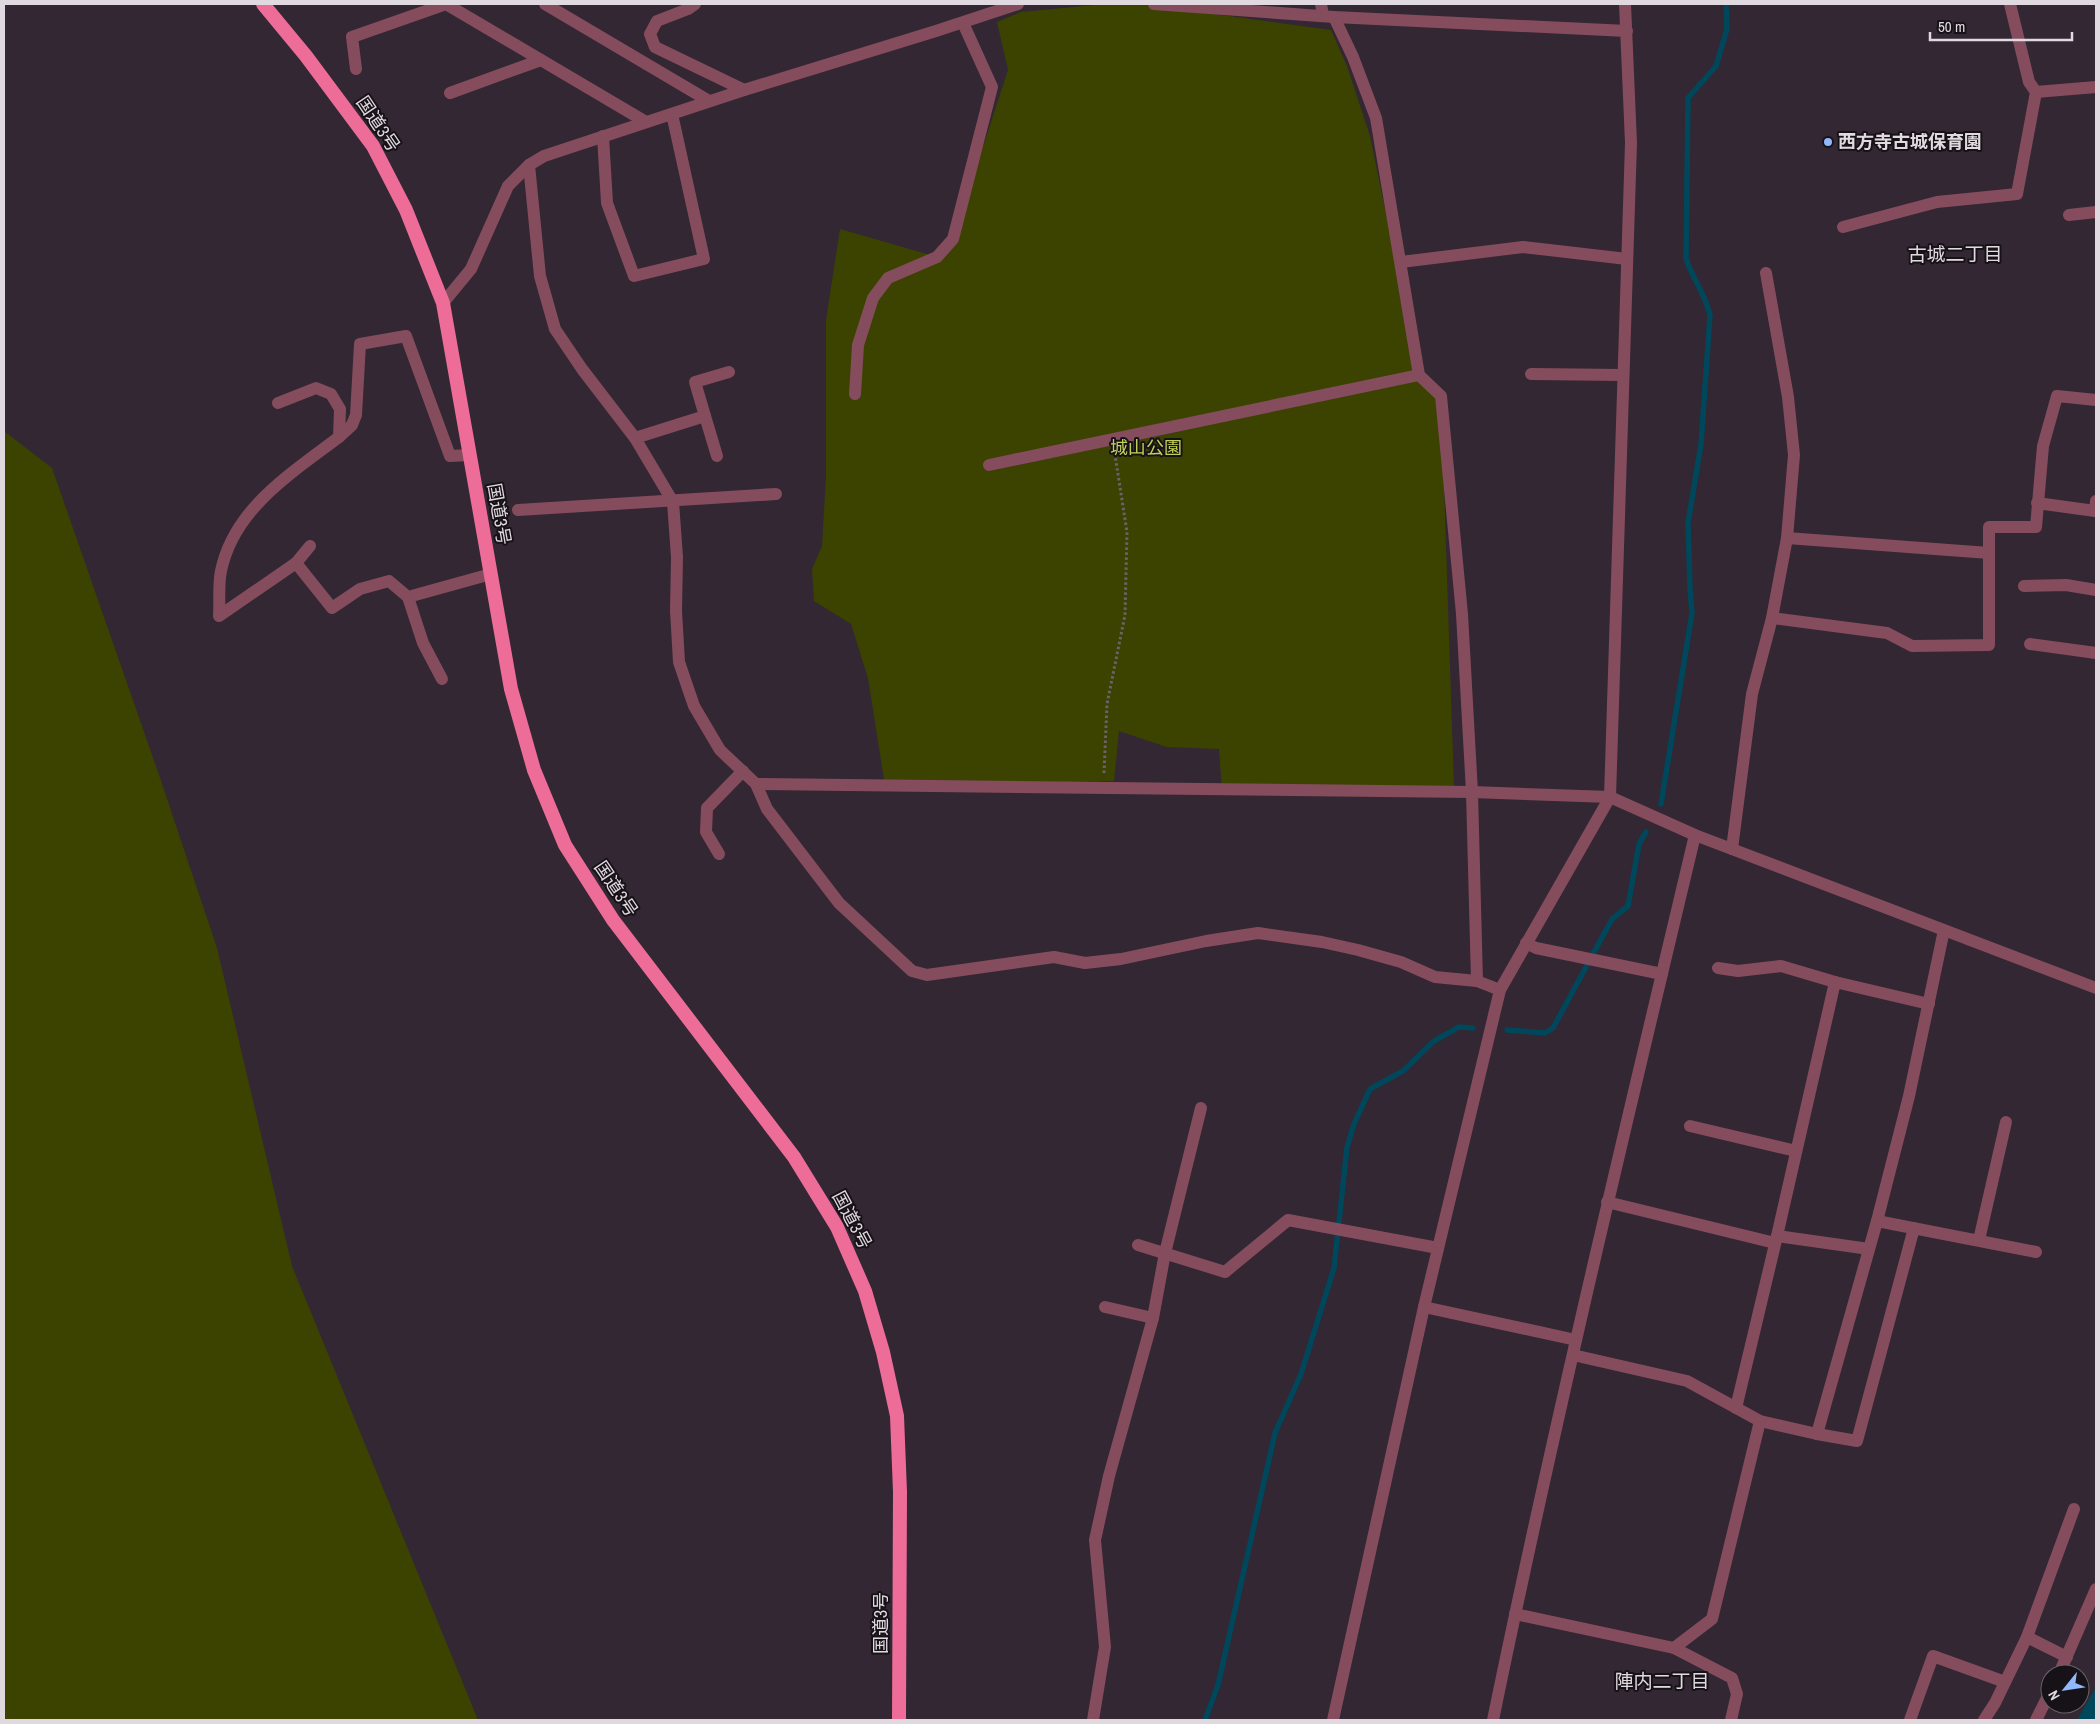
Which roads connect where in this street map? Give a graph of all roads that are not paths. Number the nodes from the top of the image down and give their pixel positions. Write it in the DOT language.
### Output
graph roads {
  1 [pos="263,4"];
  2 [pos="273,4"];
  3 [pos="446,4"];
  4 [pos="545,4"];
  5 [pos="695,4"];
  6 [pos="1018,4"];
  7 [pos="1154,4"];
  8 [pos="1172,4"];
  9 [pos="1624,4"];
  10 [pos="2010,4"];
  11 [pos="1326,12"];
  12 [pos="963,22"];
  13 [pos="1627,31"];
  14 [pos="306,56"];
  15 [pos="541,60"];
  16 [pos="356,69"];
  17 [pos="2096,87"];
  18 [pos="744,90"];
  19 [pos="2036,92"];
  20 [pos="450,93"];
  21 [pos="709,101"];
  22 [pos="672,114"];
  23 [pos="646,122"];
  24 [pos="603,136"];
  25 [pos="529,165"];
  26 [pos="2096,212"];
  27 [pos="2069,214"];
  28 [pos="1843,227"];
  29 [pos="1627,259"];
  30 [pos="1400,262"];
  31 [pos="1766,273"];
  32 [pos="443,304"];
  33 [pos="729,372"];
  34 [pos="1531,374"];
  35 [pos="1419,375"];
  36 [pos="1623,375"];
  37 [pos="855,394"];
  38 [pos="2096,400"];
  39 [pos="278,403"];
  40 [pos="705,416"];
  41 [pos="339,436"];
  42 [pos="635,438"];
  43 [pos="470,455"];
  44 [pos="717,456"];
  45 [pos="989,465"];
  46 [pos="776,494"];
  47 [pos="2096,501"];
  48 [pos="673,502"];
  49 [pos="2037,503"];
  50 [pos="518,510"];
  51 [pos="1787,538"];
  52 [pos="310,546"];
  53 [pos="1989,553"];
  54 [pos="296,564"];
  55 [pos="491,574"];
  56 [pos="2024,586"];
  57 [pos="2096,590"];
  58 [pos="408,597"];
  59 [pos="1772,618"];
  60 [pos="2030,644"];
  61 [pos="2096,653"];
  62 [pos="442,679"];
  63 [pos="743,771"];
  64 [pos="756,784"];
  65 [pos="1472,792"];
  66 [pos="1610,797"];
  67 [pos="1695,835"];
  68 [pos="1732,849"];
  69 [pos="719,854"];
  70 [pos="1944,930"];
  71 [pos="1526,943"];
  72 [pos="1718,968"];
  73 [pos="1662,974"];
  74 [pos="1477,981"];
  75 [pos="1835,982"];
  76 [pos="2096,988"];
  77 [pos="1500,990"];
  78 [pos="1929,1004"];
  79 [pos="1201,1108"];
  80 [pos="2006,1122"];
  81 [pos="1690,1126"];
  82 [pos="1796,1152"];
  83 [pos="1607,1202"];
  84 [pos="1877,1221"];
  85 [pos="1914,1228"];
  86 [pos="1776,1240"];
  87 [pos="1979,1240"];
  88 [pos="1138,1245"];
  89 [pos="1438,1248"];
  90 [pos="1869,1249"];
  91 [pos="2036,1252"];
  92 [pos="1165,1254"];
  93 [pos="1105,1307"];
  94 [pos="1424,1307"];
  95 [pos="1153,1318"];
  96 [pos="1576,1340"];
  97 [pos="1573,1356"];
  98 [pos="1736,1408"];
  99 [pos="1760,1421"];
  100 [pos="1817,1434"];
  101 [pos="2074,1509"];
  102 [pos="2096,1589"];
  103 [pos="1514,1614"];
  104 [pos="2027,1637"];
  105 [pos="1674,1648"];
  106 [pos="2067,1657"];
  107 [pos="2064,1664"];
  108 [pos="2006,1682"];
  109 [pos="899,1720"];
  110 [pos="1092,1720"];
  111 [pos="1333,1720"];
  112 [pos="1492,1720"];
  113 [pos="1731,1720"];
  114 [pos="1910,1720"];
  115 [pos="1984,1720"];
  1 -- 14 [label="highway, 国道3号"];
  2 -- 14 [label="highway, 国道3号"];
  3 -- 15 [label="street"];
  3 -- 16 [label="street"];
  4 -- 21 [label="street"];
  5 -- 18 [label="street"];
  6 -- 12 [label="street"];
  7 -- 8 [label="street"];
  8 -- 11 [label="street"];
  9 -- 13 [label="street"];
  10 -- 19 [label="street"];
  11 -- 13 [label="street"];
  11 -- 30 [label="street"];
  12 -- 18 [label="street"];
  12 -- 37 [label="street"];
  13 -- 29 [label="street"];
  14 -- 32 [label="highway, 国道3号"];
  15 -- 20 [label="street"];
  15 -- 23 [label="street"];
  17 -- 19 [label="street"];
  18 -- 21 [label="street"];
  19 -- 28 [label="street"];
  21 -- 22 [label="street"];
  22 -- 23 [label="street"];
  22 -- 24 [label="street"];
  23 -- 24 [label="street"];
  24 -- 25 [label="street"];
  25 -- 32 [label="street"];
  25 -- 42 [label="street"];
  26 -- 27 [label="street"];
  29 -- 30 [label="street"];
  29 -- 36 [label="street"];
  30 -- 35 [label="street"];
  31 -- 51 [label="street"];
  32 -- 43 [label="highway, 国道3号"];
  33 -- 40 [label="street"];
  34 -- 36 [label="street"];
  35 -- 45 [label="street"];
  35 -- 65 [label="street"];
  36 -- 66 [label="street"];
  38 -- 49 [label="street"];
  39 -- 41 [label="street"];
  40 -- 42 [label="street"];
  40 -- 44 [label="street"];
  41 -- 43 [label="street"];
  41 -- 54 [label="street"];
  42 -- 48 [label="street"];
  43 -- 55 [label="highway, 国道3号"];
  46 -- 48 [label="street"];
  47 -- 49 [label="street"];
  48 -- 50 [label="street"];
  48 -- 63 [label="street"];
  49 -- 53 [label="street"];
  51 -- 53 [label="street"];
  51 -- 59 [label="street"];
  52 -- 54 [label="street"];
  53 -- 59 [label="street"];
  54 -- 58 [label="street"];
  55 -- 58 [label="street"];
  55 -- 109 [label="highway, 国道3号"];
  56 -- 57 [label="street"];
  58 -- 62 [label="street"];
  59 -- 68 [label="street"];
  60 -- 61 [label="street"];
  63 -- 64 [label="street"];
  63 -- 69 [label="street"];
  64 -- 65 [label="street"];
  64 -- 74 [label="street"];
  65 -- 66 [label="street"];
  65 -- 74 [label="street"];
  66 -- 67 [label="street"];
  66 -- 71 [label="street"];
  67 -- 68 [label="street"];
  67 -- 73 [label="street"];
  68 -- 70 [label="street"];
  70 -- 76 [label="street"];
  70 -- 78 [label="street"];
  71 -- 73 [label="street"];
  71 -- 77 [label="street"];
  72 -- 75 [label="street"];
  73 -- 83 [label="street"];
  74 -- 77 [label="street"];
  75 -- 78 [label="street"];
  75 -- 82 [label="street"];
  77 -- 89 [label="street"];
  78 -- 84 [label="street"];
  79 -- 92 [label="street"];
  80 -- 87 [label="street"];
  81 -- 82 [label="street"];
  82 -- 86 [label="street"];
  83 -- 86 [label="street"];
  83 -- 96 [label="street"];
  84 -- 85 [label="street"];
  84 -- 90 [label="street"];
  85 -- 87 [label="street"];
  85 -- 100 [label="street"];
  86 -- 90 [label="street"];
  86 -- 98 [label="street"];
  87 -- 91 [label="street"];
  88 -- 92 [label="street"];
  89 -- 92 [label="street"];
  89 -- 94 [label="street"];
  90 -- 100 [label="street"];
  92 -- 95 [label="street"];
  93 -- 95 [label="street"];
  94 -- 96 [label="street"];
  94 -- 111 [label="street"];
  95 -- 110 [label="street"];
  96 -- 97 [label="street"];
  97 -- 98 [label="street"];
  97 -- 103 [label="street"];
  98 -- 99 [label="street"];
  99 -- 100 [label="street"];
  99 -- 105 [label="street"];
  101 -- 104 [label="street"];
  102 -- 106 [label="street"];
  103 -- 105 [label="street"];
  103 -- 112 [label="street"];
  104 -- 106 [label="street"];
  104 -- 108 [label="street"];
  105 -- 113 [label="street"];
  106 -- 107 [label="street"];
  108 -- 114 [label="street"];
  108 -- 115 [label="street"];
}
